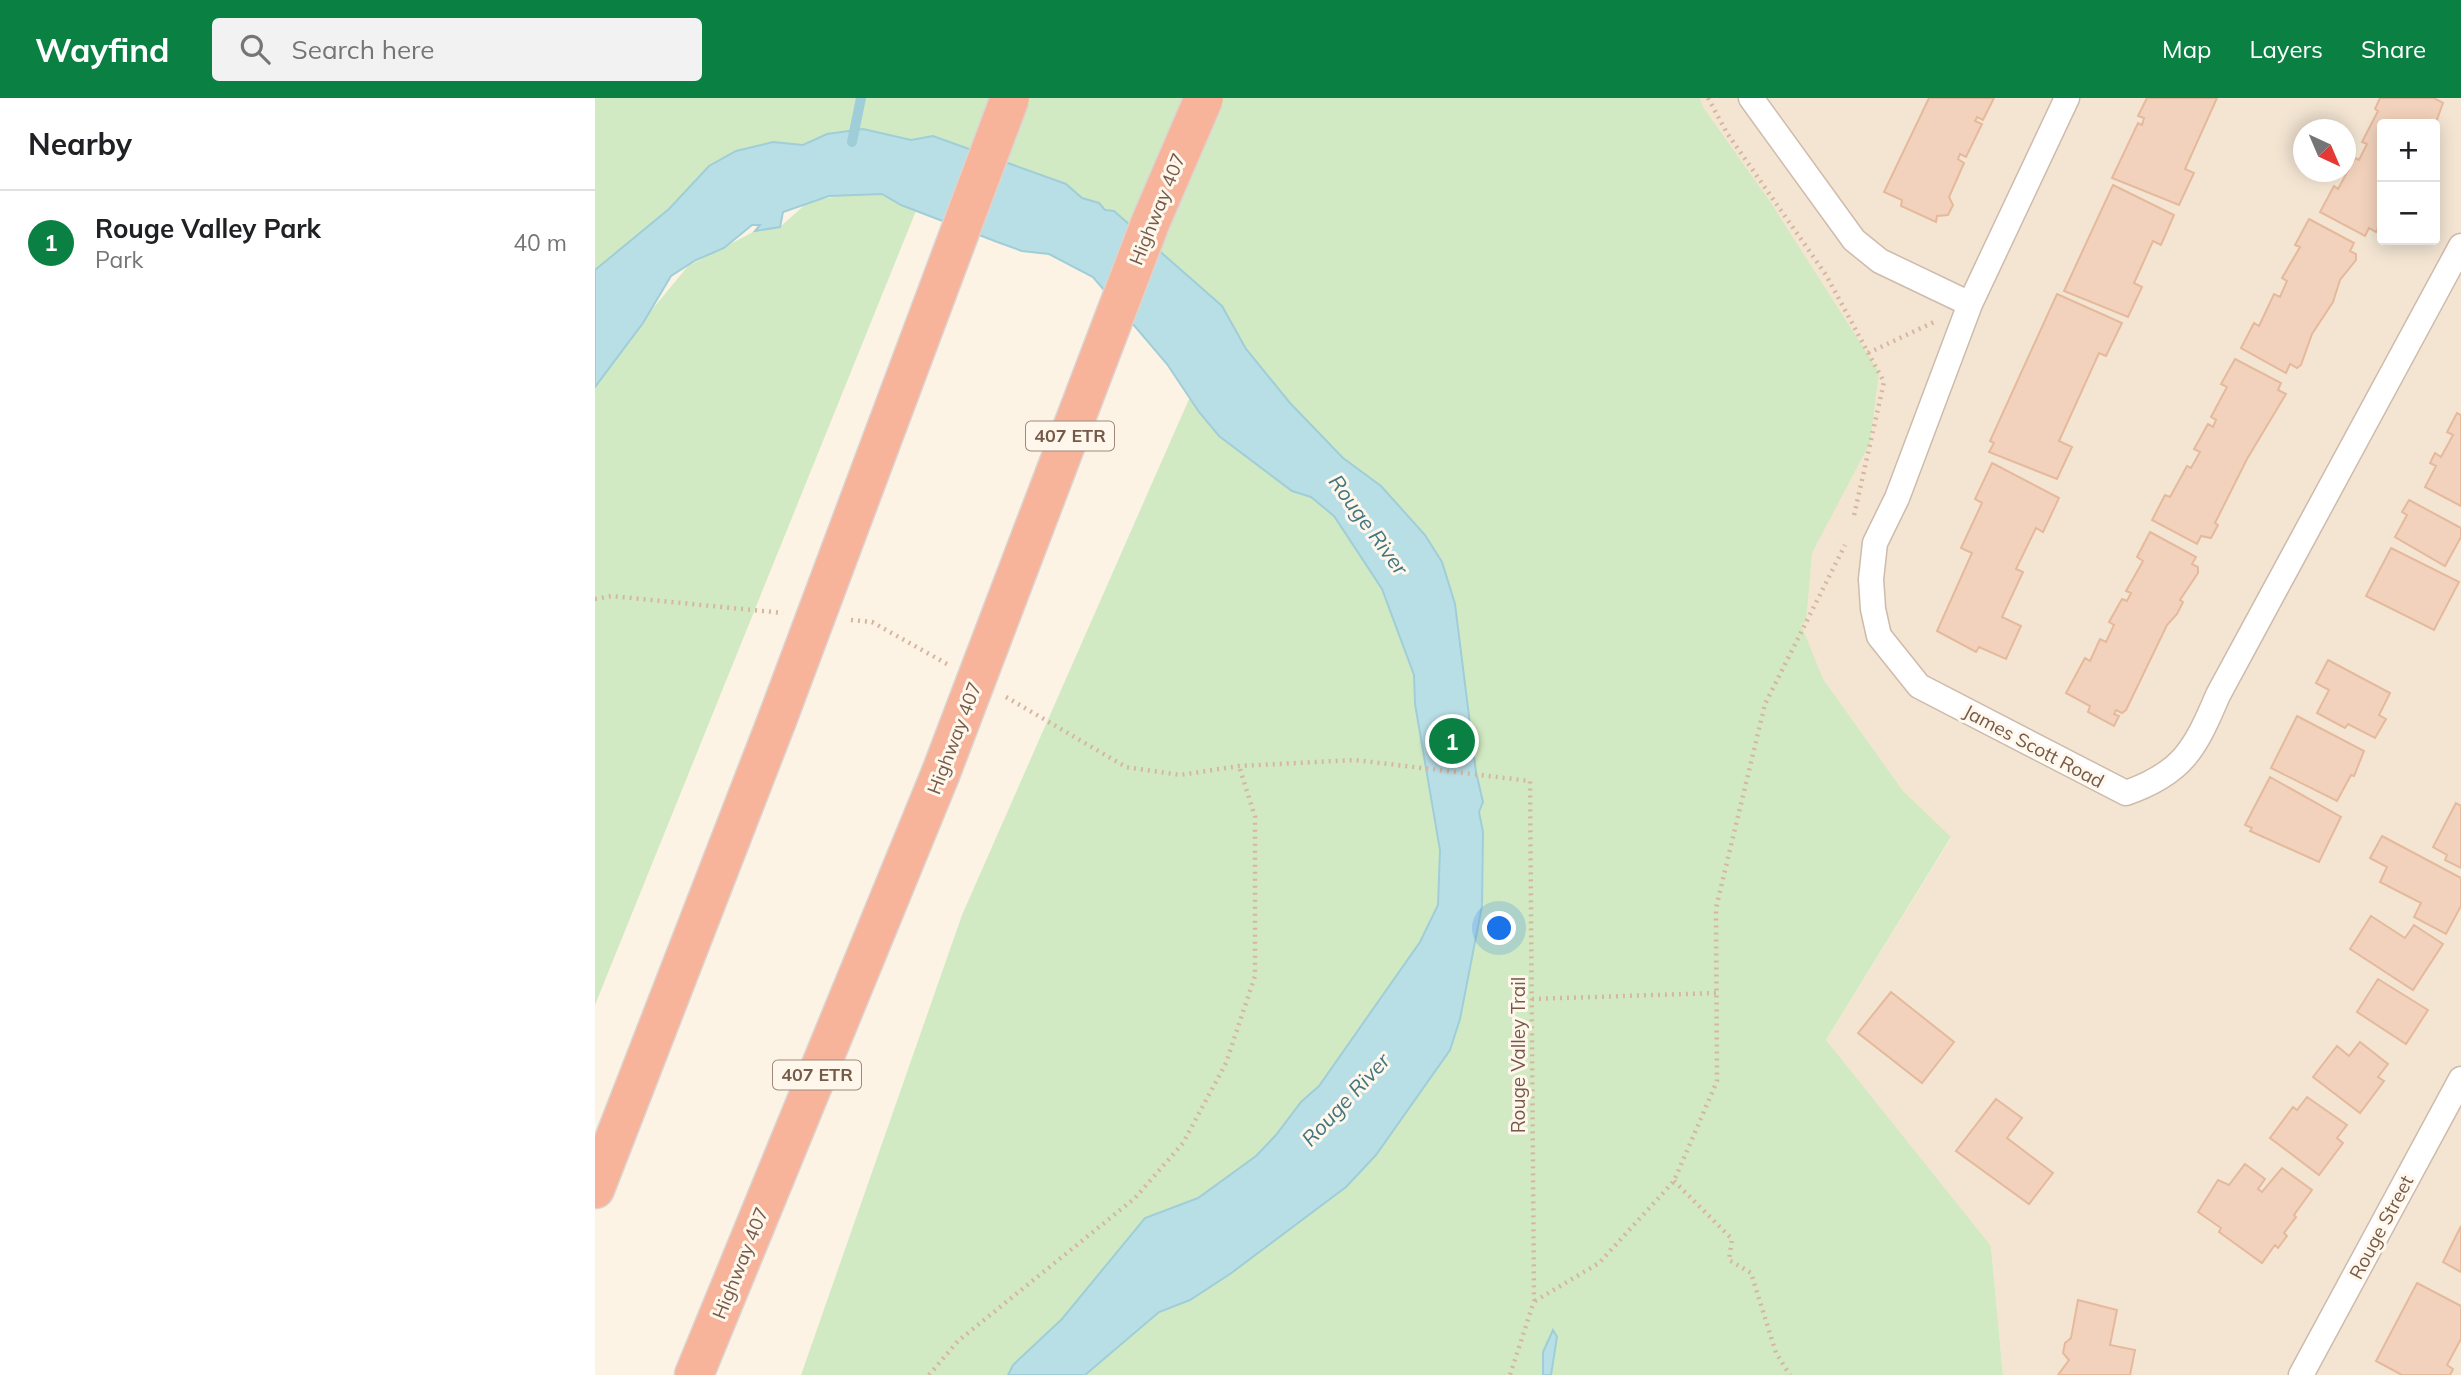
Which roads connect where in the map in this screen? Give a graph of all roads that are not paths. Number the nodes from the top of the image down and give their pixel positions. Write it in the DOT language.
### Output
graph roads {
  1 [pos="1010,98"];
  2 [pos="1204,98"];
  3 [pos="1751,98"];
  4 [pos="2067,98"];
  5 [pos="2461,246"];
  6 [pos="1971,304"];
  7 [pos="2461,1079"];
  8 [pos="595,1189"];
  9 [pos="694,1375"];
  10 [pos="2301,1375"];
  1 -- 8 [label="highway, bridge"];
  2 -- 9 [label="highway, Highway 407 / 407 ETR, bridge"];
  3 -- 6 [label="street"];
  4 -- 6 [label="street, James Scott Road"];
  5 -- 6 [label="street, James Scott Road"];
  7 -- 10 [label="street, Rouge Street"];
}
